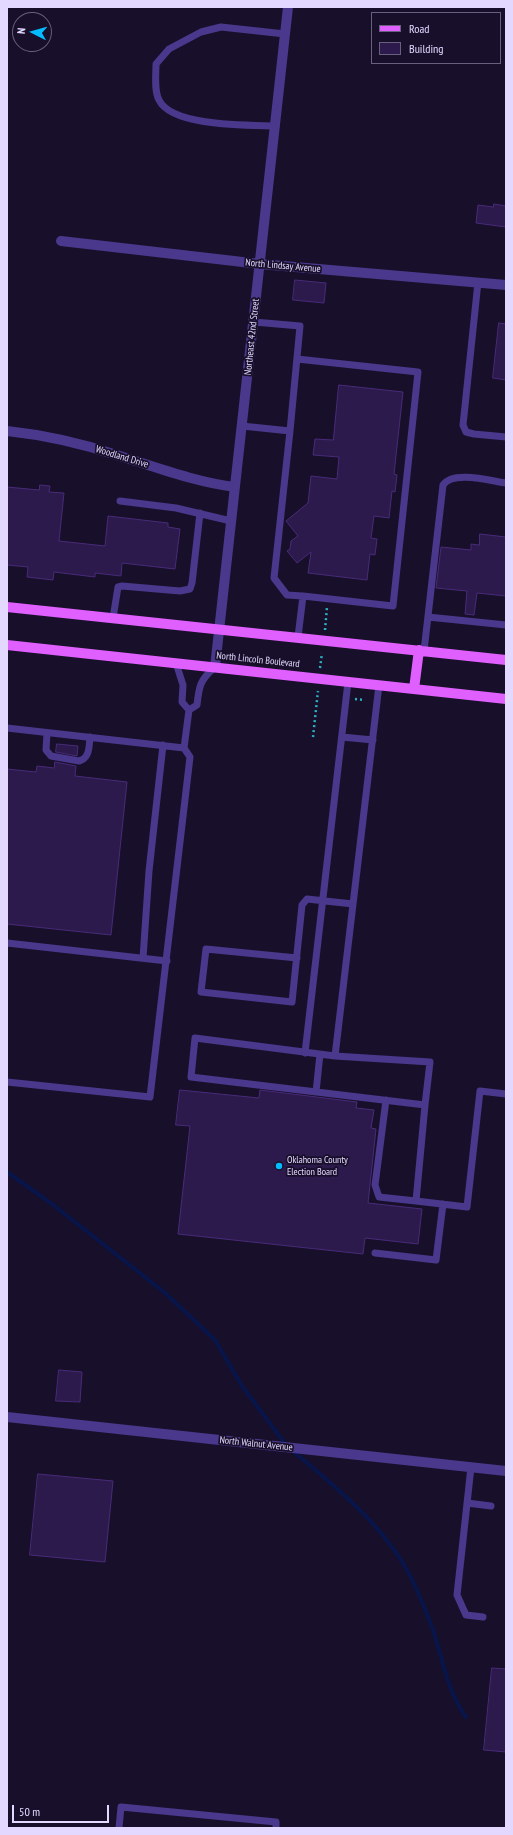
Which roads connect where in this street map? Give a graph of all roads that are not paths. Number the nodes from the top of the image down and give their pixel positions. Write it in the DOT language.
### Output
graph roads {
  1 [pos="288,7"];
  2 [pos="285,34"];
  3 [pos="276,126"];
  4 [pos="61,241"];
  5 [pos="260,264"];
  6 [pos="478,282"];
  7 [pos="506,285"];
  8 [pos="254,322"];
  9 [pos="297,359"];
  10 [pos="242,426"];
  11 [pos="7,431"];
  12 [pos="290,431"];
  13 [pos="506,437"];
  14 [pos="506,483"];
  15 [pos="235,487"];
  16 [pos="120,501"];
  17 [pos="200,513"];
  18 [pos="231,521"];
  19 [pos="302,596"];
  20 [pos="7,607"];
  21 [pos="428,617"];
  22 [pos="113,618"];
  23 [pos="506,625"];
  24 [pos="219,630"];
  25 [pos="298,637"];
  26 [pos="7,645"];
  27 [pos="421,651"];
  28 [pos="506,660"];
  29 [pos="176,663"];
  30 [pos="214,667"];
  31 [pos="348,682"];
  32 [pos="379,685"];
  33 [pos="414,689"];
  34 [pos="506,699"];
  35 [pos="189,710"];
  36 [pos="7,728"];
  37 [pos="47,733"];
  38 [pos="90,737"];
  39 [pos="342,737"];
  40 [pos="373,740"];
  41 [pos="163,745"];
  42 [pos="184,748"];
  43 [pos="323,900"];
  44 [pos="353,904"];
  45 [pos="7,944"];
  46 [pos="143,958"];
  47 [pos="297,958"];
  48 [pos="167,961"];
  49 [pos="305,1052"];
  50 [pos="320,1054"];
  51 [pos="335,1056"];
  52 [pos="7,1082"];
  53 [pos="316,1092"];
  54 [pos="506,1094"];
  55 [pos="386,1100"];
  56 [pos="425,1105"];
  57 [pos="416,1201"];
  58 [pos="443,1204"];
  59 [pos="375,1253"];
  60 [pos="7,1417"];
  61 [pos="471,1467"];
  62 [pos="506,1471"];
  63 [pos="467,1503"];
  64 [pos="492,1506"];
  65 [pos="483,1616"];
  66 [pos="119,1828"];
  67 [pos="276,1828"];
  1 -- 2 [label="street, Northeast 42nd Street"];
  2 -- 3 [label="street, Northeast 42nd Street"];
  2 -- 3 [label="lane"];
  3 -- 5 [label="street, Northeast 42nd Street"];
  4 -- 5 [label="street, North Lindsay Avenue"];
  5 -- 6 [label="street, North Lindsay Avenue"];
  5 -- 8 [label="street, Northeast 42nd Street"];
  6 -- 7 [label="street, North Lindsay Avenue"];
  6 -- 13 [label="lane"];
  8 -- 9 [label="lane"];
  8 -- 10 [label="street, Northeast 42nd Street"];
  9 -- 12 [label="lane"];
  9 -- 19 [label="lane"];
  10 -- 12 [label="lane"];
  10 -- 15 [label="street, Northeast 42nd Street"];
  11 -- 15 [label="street, Woodland Drive"];
  12 -- 19 [label="lane"];
  14 -- 21 [label="lane"];
  15 -- 18 [label="street, Northeast 42nd Street"];
  16 -- 17 [label="lane"];
  17 -- 18 [label="lane"];
  17 -- 22 [label="lane"];
  18 -- 24 [label="street, Northeast 42nd Street"];
  19 -- 25 [label="lane"];
  20 -- 22 [label="main road"];
  21 -- 23 [label="lane"];
  21 -- 27 [label="lane"];
  22 -- 24 [label="main road"];
  24 -- 25 [label="main road"];
  24 -- 30 [label="street, Northeast 42nd Street"];
  25 -- 27 [label="main road"];
  26 -- 29 [label="main road, North Lincoln Boulevard"];
  27 -- 28 [label="main road"];
  27 -- 33 [label="main road"];
  29 -- 30 [label="main road, North Lincoln Boulevard"];
  29 -- 35 [label="lane"];
  30 -- 31 [label="main road, North Lincoln Boulevard"];
  30 -- 35 [label="lane"];
  31 -- 32 [label="main road, North Lincoln Boulevard"];
  31 -- 39 [label="lane"];
  32 -- 33 [label="main road, North Lincoln Boulevard"];
  32 -- 40 [label="lane"];
  33 -- 34 [label="main road, North Lincoln Boulevard"];
  35 -- 42 [label="lane"];
  36 -- 37 [label="lane"];
  37 -- 38 [label="lane"];
  37 -- 38 [label="lane"];
  38 -- 41 [label="lane"];
  39 -- 40 [label="lane"];
  39 -- 43 [label="lane"];
  40 -- 44 [label="lane"];
  41 -- 42 [label="lane"];
  41 -- 46 [label="lane"];
  42 -- 48 [label="lane"];
  43 -- 44 [label="lane"];
  43 -- 47 [label="lane"];
  43 -- 49 [label="lane"];
  44 -- 51 [label="lane"];
  45 -- 46 [label="lane"];
  46 -- 48 [label="lane"];
  47 -- 47 [label="lane"];
  48 -- 52 [label="lane"];
  49 -- 50 [label="lane"];
  49 -- 53 [label="lane"];
  50 -- 51 [label="lane"];
  50 -- 53 [label="lane"];
  51 -- 56 [label="lane"];
  53 -- 55 [label="lane"];
  54 -- 58 [label="lane"];
  55 -- 56 [label="lane"];
  55 -- 57 [label="lane"];
  56 -- 57 [label="lane"];
  57 -- 58 [label="lane"];
  58 -- 59 [label="lane"];
  60 -- 61 [label="street, North Walnut Avenue"];
  61 -- 62 [label="street, North Walnut Avenue"];
  61 -- 63 [label="lane"];
  63 -- 64 [label="lane"];
  63 -- 65 [label="lane"];
  66 -- 67 [label="lane"];
}
